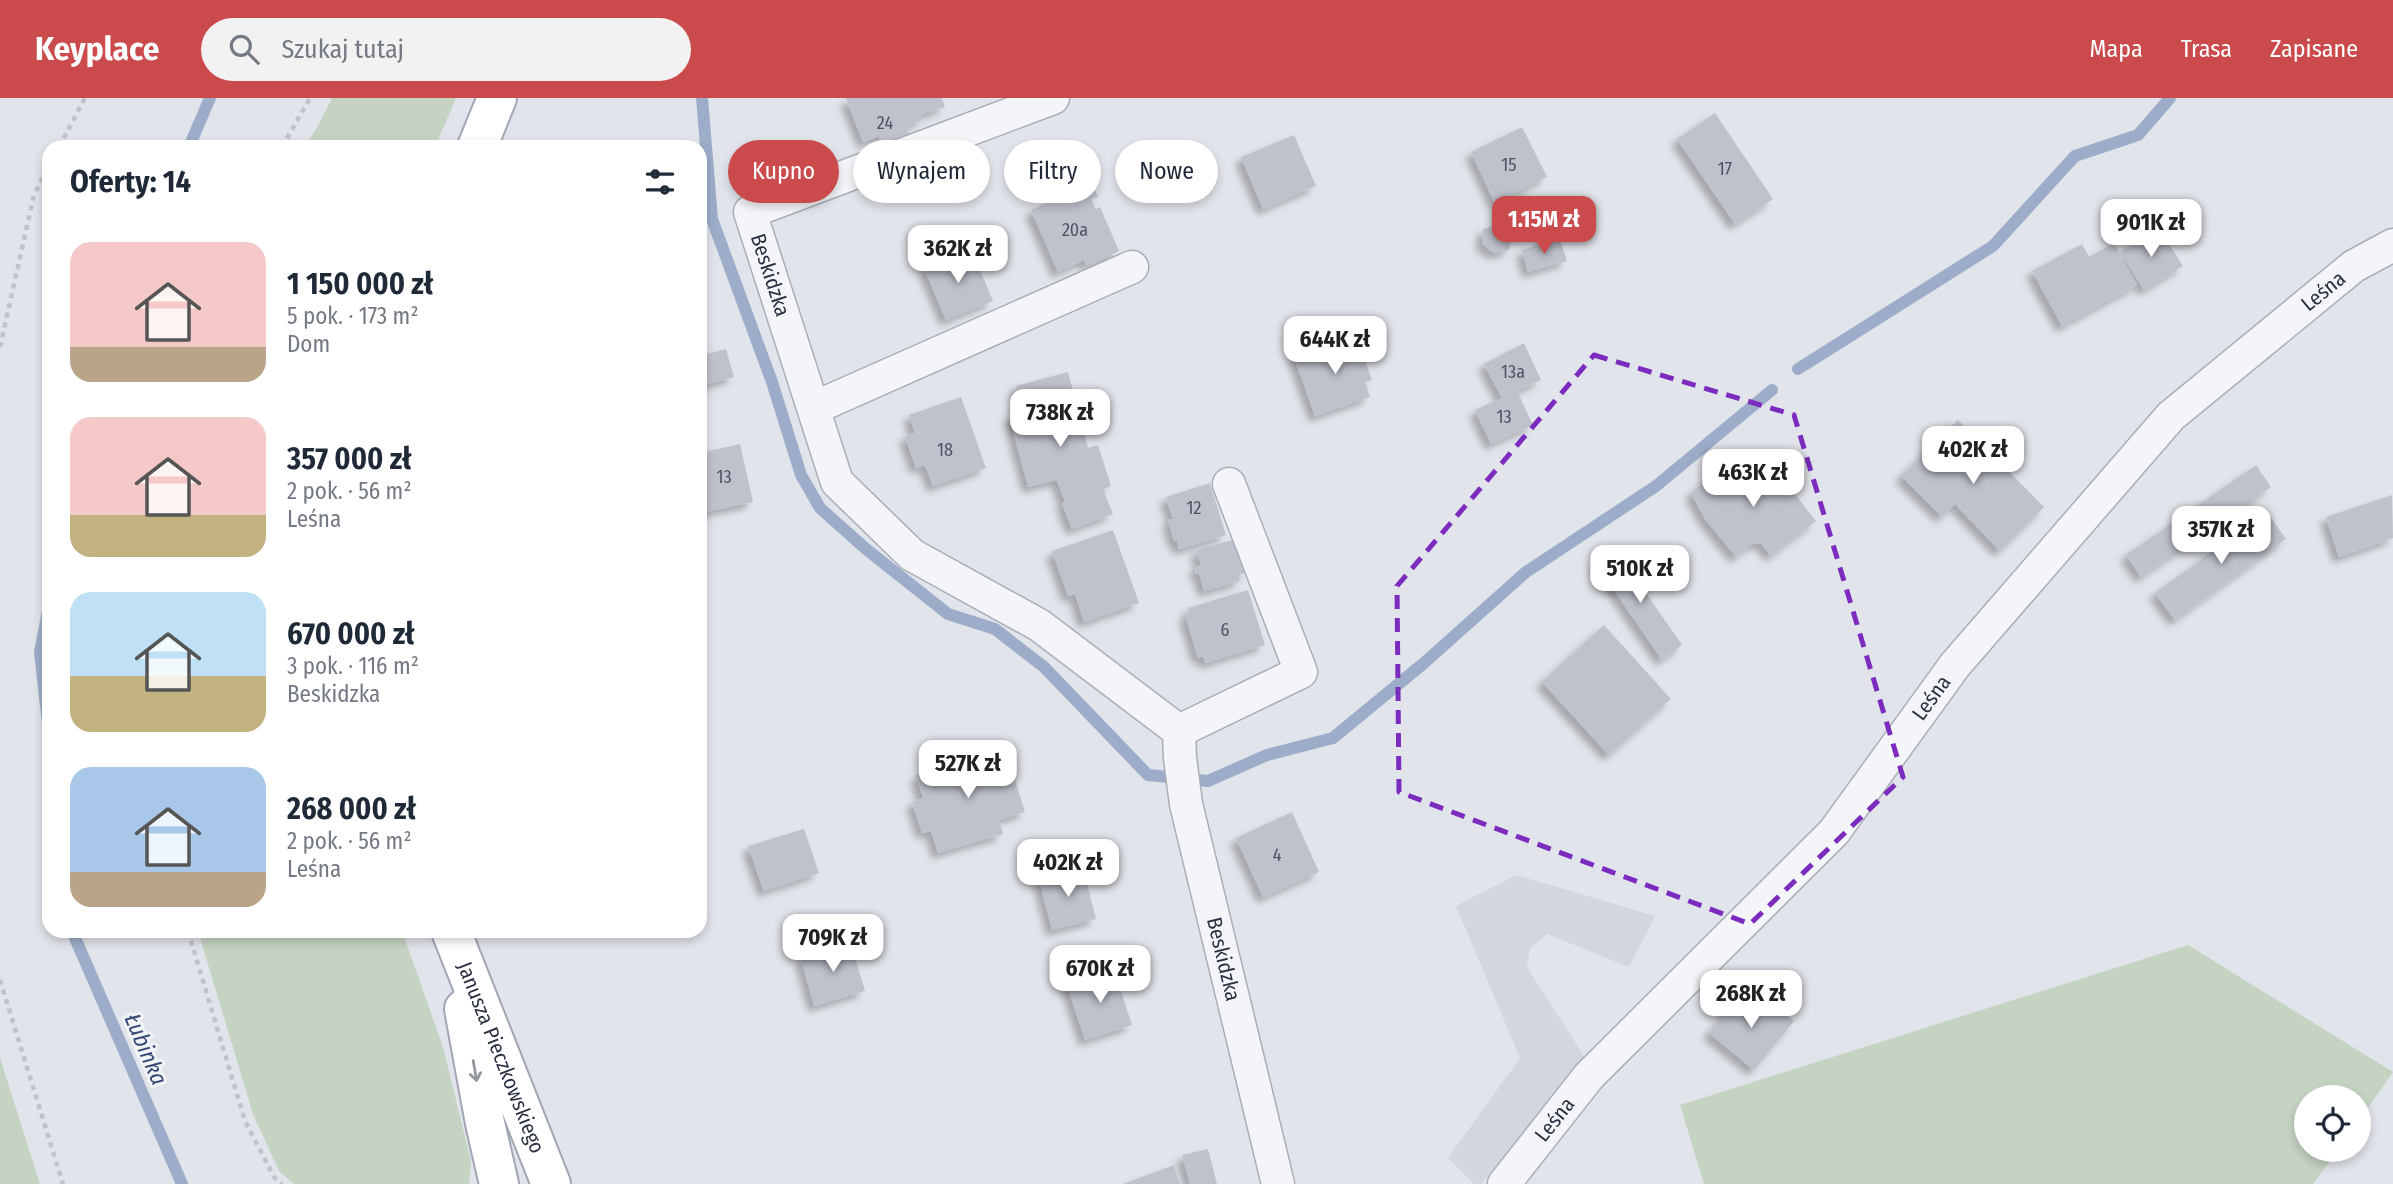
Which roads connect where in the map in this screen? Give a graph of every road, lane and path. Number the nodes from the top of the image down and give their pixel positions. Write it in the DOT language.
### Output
graph roads {
  1 [pos="85,98"];
  2 [pos="310,98"];
  3 [pos="497,98"];
  4 [pos="1053,98"];
  5 [pos="63,140"];
  6 [pos="286,140"];
  7 [pos="480,140"];
  8 [pos="42,180"];
  9 [pos="2393,245"];
  10 [pos="1132,267"];
  11 [pos="0,347"];
  12 [pos="814,408"];
  13 [pos="1229,484"];
  14 [pos="1179,744"];
  15 [pos="190,938"];
  16 [pos="452,938"];
  17 [pos="454,938"];
  18 [pos="0,980"];
  19 [pos="64,1184"];
  20 [pos="282,1184"];
  21 [pos="499,1184"];
  22 [pos="551,1184"];
  23 [pos="1278,1184"];
  24 [pos="1504,1184"];
  1 -- 5 [label="path"];
  2 -- 6 [label="path"];
  3 -- 7 [label="main road"];
  4 -- 12 [label="street, Beskidzka"];
  8 -- 11 [label="path"];
  9 -- 24 [label="street, Leśna"];
  10 -- 12 [label="street"];
  12 -- 14 [label="street, Beskidzka"];
  13 -- 14 [label="street"];
  14 -- 23 [label="street, Beskidzka"];
  15 -- 20 [label="path"];
  16 -- 21 [label="main road, Janusza Pieczkowskiego, one-way"];
  17 -- 22 [label="main road, Janusza Pieczkowskiego"];
  18 -- 19 [label="path"];
}
